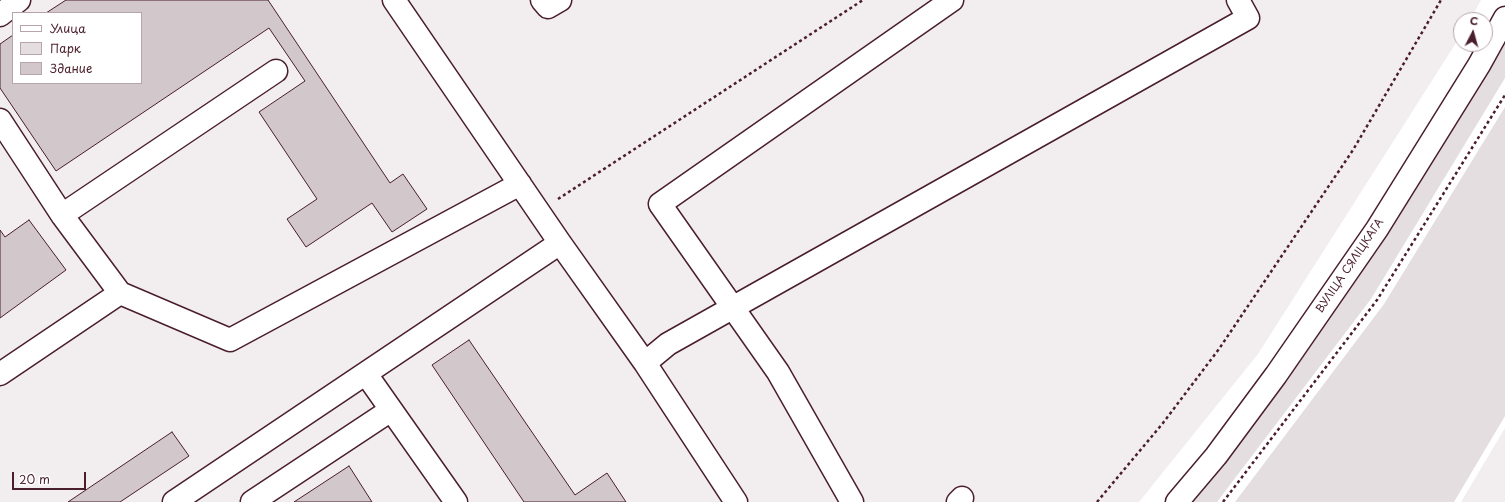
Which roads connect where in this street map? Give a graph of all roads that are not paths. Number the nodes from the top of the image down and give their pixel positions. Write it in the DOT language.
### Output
graph roads {
  1 [pos="19,0"];
  2 [pos="394,0"];
  3 [pos="542,0"];
  4 [pos="560,0"];
  5 [pos="952,0"];
  6 [pos="1238,0"];
  7 [pos="0,15"];
  8 [pos="1505,18"];
  9 [pos="276,71"];
  10 [pos="0,120"];
  11 [pos="520,184"];
  12 [pos="62,215"];
  13 [pos="560,243"];
  14 [pos="120,293"];
  15 [pos="733,308"];
  16 [pos="645,363"];
  17 [pos="0,374"];
  18 [pos="366,374"];
  19 [pos="392,410"];
  20 [pos="174,502"];
  21 [pos="252,502"];
  22 [pos="456,502"];
  23 [pos="736,502"];
  24 [pos="852,502"];
  25 [pos="1177,502"];
  1 -- 7 [label="main road"];
  2 -- 11 [label="main road"];
  3 -- 4 [label="main road"];
  5 -- 15 [label="main road"];
  6 -- 15 [label="main road"];
  8 -- 25 [label="main road, ВУЛІЦА СЯЛІЦКАГА"];
  9 -- 12 [label="main road"];
  10 -- 12 [label="main road"];
  11 -- 13 [label="main road"];
  11 -- 14 [label="main road"];
  12 -- 14 [label="main road"];
  13 -- 16 [label="main road"];
  13 -- 18 [label="main road"];
  14 -- 17 [label="main road"];
  15 -- 16 [label="main road"];
  15 -- 24 [label="main road"];
  16 -- 23 [label="main road"];
  18 -- 19 [label="main road"];
  18 -- 20 [label="main road"];
  19 -- 21 [label="main road"];
  19 -- 22 [label="main road"];
}
